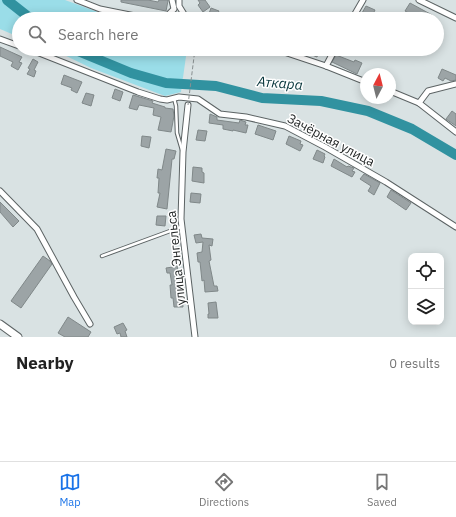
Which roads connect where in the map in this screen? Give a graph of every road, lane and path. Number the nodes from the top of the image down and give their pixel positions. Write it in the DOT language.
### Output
graph roads {
  1 [pos="77,0"];
  2 [pos="172,0"];
  3 [pos="179,0"];
  4 [pos="363,0"];
  5 [pos="419,0"];
  6 [pos="115,12"];
  7 [pos="171,12"];
  8 [pos="183,12"];
  9 [pos="356,12"];
  10 [pos="444,12"];
  11 [pos="444,12"];
  12 [pos="456,18"];
  13 [pos="0,39"];
  14 [pos="12,43"];
  15 [pos="47,56"];
  16 [pos="194,56"];
  17 [pos="296,56"];
  18 [pos="331,56"];
  19 [pos="326,66"];
  20 [pos="360,80"];
  21 [pos="456,84"];
  22 [pos="396,93"];
  23 [pos="174,98"];
  24 [pos="419,103"];
  25 [pos="188,105"];
  26 [pos="456,132"];
  27 [pos="183,152"];
  28 [pos="0,191"];
  29 [pos="182,227"];
  30 [pos="456,227"];
  31 [pos="102,256"];
  32 [pos="0,324"];
  33 [pos="90,324"];
  34 [pos="18,337"];
  35 [pos="195,337"];
  1 -- 6 [label="street"];
  2 -- 7 [label="street"];
  3 -- 8 [label="street"];
  4 -- 9 [label="street"];
  5 -- 10 [label="street"];
  11 -- 12 [label="street"];
  13 -- 14 [label="street"];
  15 -- 23 [label="street, Зачёрная улица"];
  16 -- 25 [label="path, bridge"];
  17 -- 19 [label="street"];
  18 -- 19 [label="street"];
  19 -- 20 [label="street"];
  21 -- 24 [label="street"];
  22 -- 24 [label="street"];
  23 -- 27 [label="lane"];
  23 -- 30 [label="street, Зачёрная улица"];
  24 -- 26 [label="street"];
  25 -- 27 [label="street, улица Энгельса"];
  27 -- 29 [label="street, улица Энгельса"];
  28 -- 33 [label="street"];
  29 -- 31 [label="lane"];
  29 -- 35 [label="street, улица Энгельса"];
  32 -- 34 [label="street"];
}
